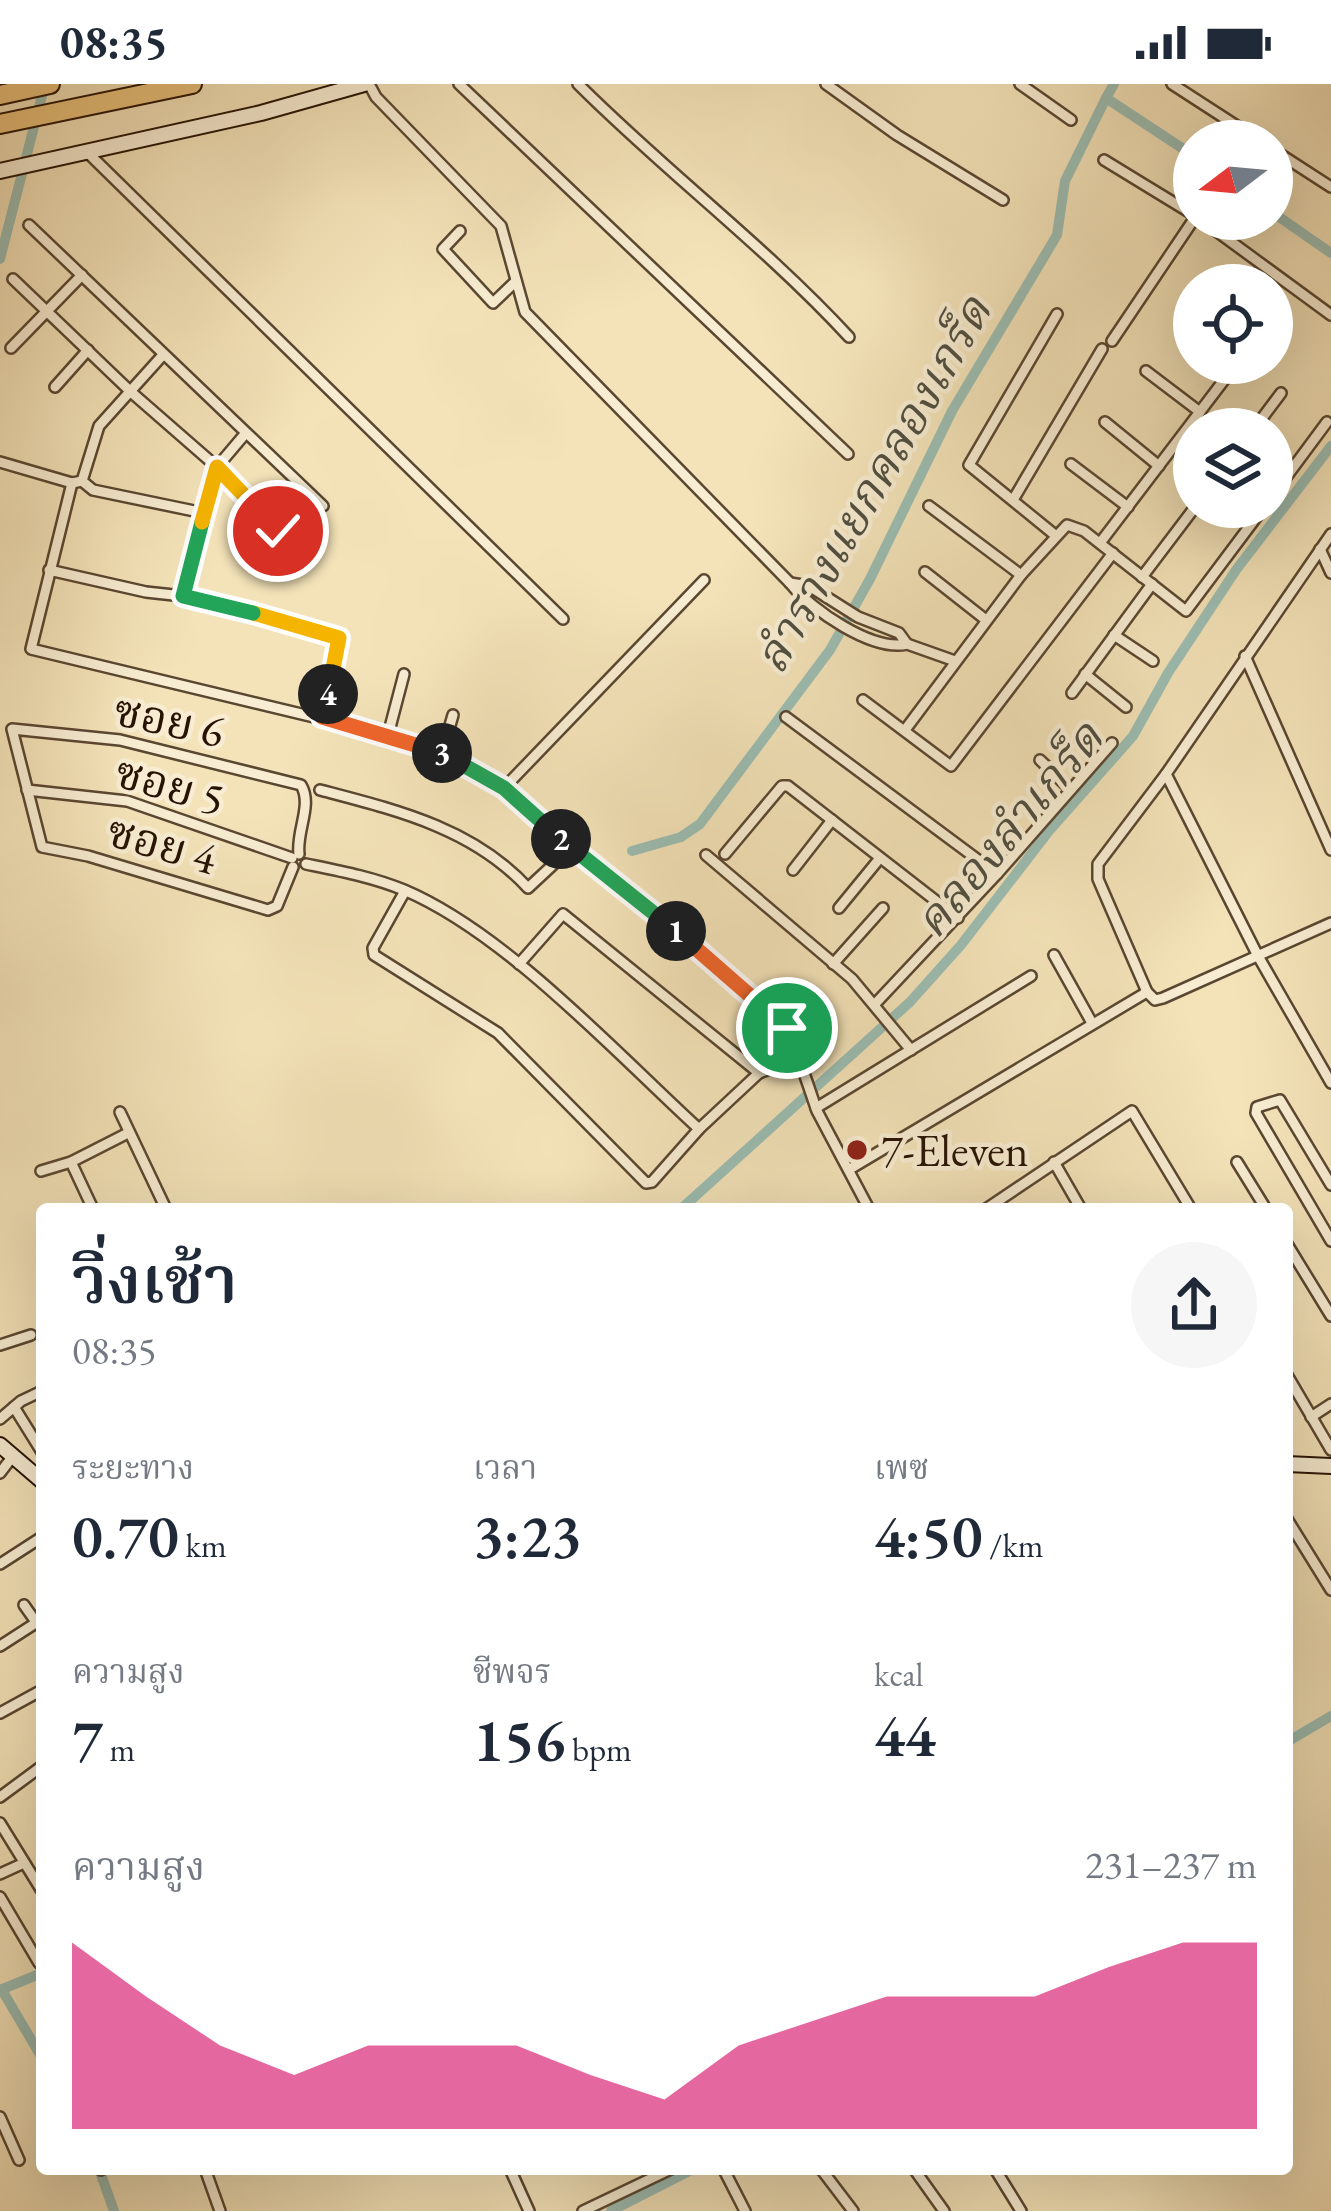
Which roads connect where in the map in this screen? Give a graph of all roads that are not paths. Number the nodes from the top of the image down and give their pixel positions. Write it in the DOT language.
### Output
graph roads {
  1 [pos="50,84"];
  2 [pos="192,84"];
  3 [pos="367,84"];
  4 [pos="459,84"];
  5 [pos="578,84"];
  6 [pos="826,84"];
  7 [pos="1020,84"];
  8 [pos="1172,84"];
  9 [pos="1,95"];
  10 [pos="1071,120"];
  11 [pos="1228,120"];
  12 [pos="0,124"];
  13 [pos="88,153"];
  14 [pos="1105,160"];
  15 [pos="1293,163"];
  16 [pos="0,171"];
  17 [pos="1331,187"];
  18 [pos="1003,200"];
  19 [pos="1173,203"];
  20 [pos="29,225"];
  21 [pos="460,231"];
  22 [pos="1181,240"];
  23 [pos="1227,240"];
  24 [pos="82,274"];
  25 [pos="13,279"];
  26 [pos="516,281"];
  27 [pos="48,310"];
  28 [pos="1057,314"];
  29 [pos="1331,315"];
  30 [pos="849,337"];
  31 [pos="1112,341"];
  32 [pos="11,348"];
  33 [pos="1102,349"];
  34 [pos="88,350"];
  35 [pos="162,356"];
  36 [pos="1146,370"];
  37 [pos="1221,384"];
  38 [pos="55,387"];
  39 [pos="131,392"];
  40 [pos="1281,393"];
  41 [pos="1195,408"];
  42 [pos="1203,408"];
  43 [pos="1270,408"];
  44 [pos="1105,422"];
  45 [pos="1328,422"];
  46 [pos="245,434"];
  47 [pos="1173,448"];
  48 [pos="848,454"];
  49 [pos="0,462"];
  50 [pos="1071,464"];
  51 [pos="1159,466"];
  52 [pos="217,467"];
  53 [pos="1293,468"];
  54 [pos="77,482"];
  55 [pos="1012,500"];
  56 [pos="323,506"];
  57 [pos="929,506"];
  58 [pos="1128,507"];
  59 [pos="204,513"];
  60 [pos="1179,528"];
  61 [pos="1248,528"];
  62 [pos="278,531"];
  63 [pos="1331,534"];
  64 [pos="1055,535"];
  65 [pos="1100,543"];
  66 [pos="1320,549"];
  67 [pos="1112,553"];
  68 [pos="49,570"];
  69 [pos="925,572"];
  70 [pos="1331,573"];
  71 [pos="1021,575"];
  72 [pos="1142,577"];
  73 [pos="704,580"];
  74 [pos="790,583"];
  75 [pos="1152,584"];
  76 [pos="183,596"];
  77 [pos="563,619"];
  78 [pos="986,620"];
  79 [pos="1114,635"];
  80 [pos="901,645"];
  81 [pos="1244,656"];
  82 [pos="955,661"];
  83 [pos="1153,662"];
  84 [pos="404,674"];
  85 [pos="1085,674"];
  86 [pos="1072,693"];
  87 [pos="863,700"];
  88 [pos="1126,707"];
  89 [pos="454,715"];
  90 [pos="322,717"];
  91 [pos="786,717"];
  92 [pos="905,730"];
  93 [pos="388,735"];
  94 [pos="1112,742"];
  95 [pos="442,753"];
  96 [pos="1040,760"];
  97 [pos="1166,774"];
  98 [pos="504,788"];
  99 [pos="1070,789"];
  100 [pos="27,790"];
  101 [pos="320,790"];
  102 [pos="832,820"];
  103 [pos="571,848"];
  104 [pos="1331,850"];
  105 [pos="725,854"];
  106 [pos="706,855"];
  107 [pos="880,858"];
  108 [pos="295,860"];
  109 [pos="793,870"];
  110 [pos="997,874"];
  111 [pos="406,891"];
  112 [pos="839,908"];
  113 [pos="884,908"];
  114 [pos="958,918"];
  115 [pos="1331,923"];
  116 [pos="1054,955"];
  117 [pos="1258,956"];
  118 [pos="519,964"];
  119 [pos="833,964"];
  120 [pos="1031,976"];
  121 [pos="1147,992"];
  122 [pos="876,1005"];
  123 [pos="1092,1023"];
  124 [pos="910,1050"];
  125 [pos="796,1054"];
  126 [pos="759,1073"];
  127 [pos="1331,1083"];
  128 [pos="814,1103"];
  129 [pos="120,1112"];
  130 [pos="699,1129"];
  131 [pos="128,1133"];
  132 [pos="71,1162"];
  133 [pos="1054,1162"];
  134 [pos="1237,1162"];
  135 [pos="850,1169"];
  136 [pos="41,1171"];
  137 [pos="1331,1185"];
  138 [pos="90,1203"];
  139 [pos="163,1203"];
  140 [pos="866,1203"];
  141 [pos="995,1203"];
  142 [pos="1078,1203"];
  143 [pos="1187,1203"];
  144 [pos="1262,1203"];
  145 [pos="1331,1241"];
  146 [pos="1293,1254"];
  147 [pos="1331,1316"];
  148 [pos="31,1335"];
  149 [pos="0,1345"];
  150 [pos="1293,1391"];
  151 [pos="36,1394"];
  152 [pos="1331,1404"];
  153 [pos="14,1407"];
  154 [pos="1311,1417"];
  155 [pos="0,1419"];
  156 [pos="36,1442"];
  157 [pos="0,1445"];
  158 [pos="1331,1450"];
  159 [pos="13,1456"];
  160 [pos="1293,1464"];
  161 [pos="1331,1466"];
  162 [pos="0,1473"];
  163 [pos="36,1476"];
  164 [pos="1293,1529"];
  165 [pos="36,1541"];
  166 [pos="0,1564"];
  167 [pos="1331,1590"];
  168 [pos="24,1605"];
  169 [pos="36,1618"];
  170 [pos="36,1623"];
  171 [pos="0,1646"];
  172 [pos="36,1693"];
  173 [pos="0,1713"];
  174 [pos="36,1771"];
  175 [pos="0,1797"];
  176 [pos="0,1822"];
  177 [pos="24,1863"];
  178 [pos="0,1874"];
  179 [pos="36,1882"];
  180 [pos="0,1898"];
  181 [pos="36,1956"];
  182 [pos="1,2123"];
  183 [pos="20,2160"];
  184 [pos="207,2175"];
  185 [pos="513,2175"];
  186 [pos="659,2175"];
  187 [pos="726,2175"];
  188 [pos="826,2175"];
  189 [pos="918,2175"];
  190 [pos="999,2175"];
  191 [pos="220,2211"];
  192 [pos="529,2211"];
  193 [pos="584,2211"];
  194 [pos="746,2211"];
  195 [pos="853,2211"];
  196 [pos="944,2211"];
  197 [pos="1022,2211"];
  1 -- 9 [label="highway"];
  2 -- 12 [label="highway"];
  3 -- 13 [label="main road"];
  3 -- 26 [label="street"];
  4 -- 48 [label="street"];
  5 -- 30 [label="street"];
  6 -- 18 [label="street"];
  7 -- 10 [label="street"];
  8 -- 11 [label="street"];
  13 -- 16 [label="main road"];
  13 -- 77 [label="street"];
  14 -- 19 [label="street"];
  15 -- 17 [label="street"];
  20 -- 24 [label="street"];
  21 -- 26 [label="street"];
  22 -- 31 [label="street"];
  23 -- 29 [label="street"];
  24 -- 27 [label="street"];
  24 -- 35 [label="street"];
  25 -- 27 [label="street"];
  26 -- 74 [label="street"];
  27 -- 32 [label="street"];
  27 -- 34 [label="street"];
  28 -- 55 [label="street"];
  33 -- 55 [label="street"];
  34 -- 38 [label="street"];
  34 -- 39 [label="street"];
  35 -- 39 [label="street"];
  35 -- 46 [label="street"];
  36 -- 41 [label="street"];
  37 -- 42 [label="street"];
  39 -- 52 [label="street"];
  39 -- 54 [label="street"];
  40 -- 43 [label="street"];
  44 -- 51 [label="street"];
  45 -- 53 [label="street"];
  46 -- 52 [label="street"];
  46 -- 56 [label="street"];
  47 -- 51 [label="street"];
  49 -- 54 [label="street"];
  50 -- 58 [label="street"];
  51 -- 58 [label="street"];
  52 -- 59 [label="street"];
  52 -- 62 [label="street"];
  54 -- 59 [label="street"];
  54 -- 68 [label="street"];
  55 -- 64 [label="street"];
  57 -- 71 [label="street"];
  58 -- 65 [label="street"];
  59 -- 76 [label="street"];
  60 -- 72 [label="street"];
  61 -- 75 [label="street"];
  63 -- 66 [label="street"];
  64 -- 65 [label="street"];
  64 -- 71 [label="street"];
  65 -- 67 [label="street"];
  66 -- 70 [label="street"];
  66 -- 81 [label="street"];
  67 -- 72 [label="street"];
  67 -- 92 [label="street"];
  68 -- 76 [label="street"];
  68 -- 90 [label="street"];
  69 -- 78 [label="street"];
  71 -- 78 [label="street"];
  72 -- 75 [label="street"];
  73 -- 98 [label="street"];
  74 -- 80 [label="street"];
  74 -- 80 [label="street"];
  75 -- 79 [label="street"];
  76 -- 90 [label="street"];
  78 -- 82 [label="street"];
  79 -- 83 [label="street"];
  79 -- 85 [label="street"];
  80 -- 82 [label="street"];
  81 -- 97 [label="street"];
  81 -- 104 [label="street"];
  82 -- 92 [label="street"];
  84 -- 93 [label="street"];
  85 -- 86 [label="street"];
  85 -- 88 [label="street"];
  87 -- 92 [label="street"];
  89 -- 95 [label="street"];
  90 -- 93 [label="street"];
  91 -- 110 [label="street"];
  93 -- 95 [label="street"];
  94 -- 99 [label="street"];
  95 -- 98 [label="street"];
  96 -- 99 [label="street"];
  97 -- 117 [label="street"];
  97 -- 121 [label="street"];
  98 -- 103 [label="street"];
  99 -- 110 [label="street"];
  100 -- 108 [label="street, ซอย 5"];
  100 -- 108 [label="street, ซอย 4"];
  100 -- 108 [label="street, ซอย 6"];
  101 -- 103 [label="street"];
  102 -- 105 [label="street"];
  102 -- 107 [label="street"];
  102 -- 109 [label="street"];
  103 -- 125 [label="street"];
  106 -- 119 [label="street"];
  107 -- 112 [label="street"];
  107 -- 114 [label="street"];
  108 -- 111 [label="street"];
  110 -- 114 [label="street"];
  111 -- 118 [label="street"];
  111 -- 130 [label="street"];
  113 -- 119 [label="street"];
  114 -- 122 [label="street"];
  115 -- 117 [label="street"];
  116 -- 123 [label="street"];
  117 -- 121 [label="street"];
  117 -- 127 [label="street"];
  118 -- 126 [label="street"];
  118 -- 130 [label="street"];
  119 -- 122 [label="street"];
  120 -- 124 [label="street"];
  121 -- 123 [label="street"];
  122 -- 124 [label="street"];
  123 -- 135 [label="street"];
  124 -- 128 [label="street"];
  125 -- 126 [label="street"];
  125 -- 128 [label="street"];
  126 -- 130 [label="street"];
  128 -- 135 [label="street"];
  129 -- 131 [label="street"];
  131 -- 132 [label="street"];
  131 -- 139 [label="street"];
  132 -- 136 [label="street"];
  132 -- 138 [label="street"];
  133 -- 141 [label="street"];
  133 -- 142 [label="street"];
  133 -- 143 [label="street"];
  134 -- 144 [label="street"];
  135 -- 140 [label="street"];
  137 -- 145 [label="street"];
  146 -- 147 [label="street"];
  148 -- 149 [label="street"];
  150 -- 154 [label="street"];
  151 -- 153 [label="street"];
  152 -- 154 [label="street"];
  153 -- 155 [label="street"];
  153 -- 156 [label="street"];
  154 -- 158 [label="street"];
  157 -- 159 [label="main road"];
  159 -- 162 [label="street"];
  159 -- 163 [label="main road"];
  160 -- 161 [label="main road"];
  164 -- 167 [label="street"];
  165 -- 166 [label="street"];
  168 -- 169 [label="street"];
  170 -- 171 [label="street"];
  172 -- 173 [label="street"];
  174 -- 175 [label="street"];
  176 -- 177 [label="street"];
  177 -- 178 [label="street"];
  177 -- 179 [label="street"];
  180 -- 181 [label="street"];
  182 -- 183 [label="street"];
  184 -- 191 [label="street"];
  185 -- 192 [label="street"];
  186 -- 193 [label="street"];
  187 -- 194 [label="street"];
  188 -- 195 [label="street"];
  189 -- 196 [label="street"];
  190 -- 197 [label="street"];
}
